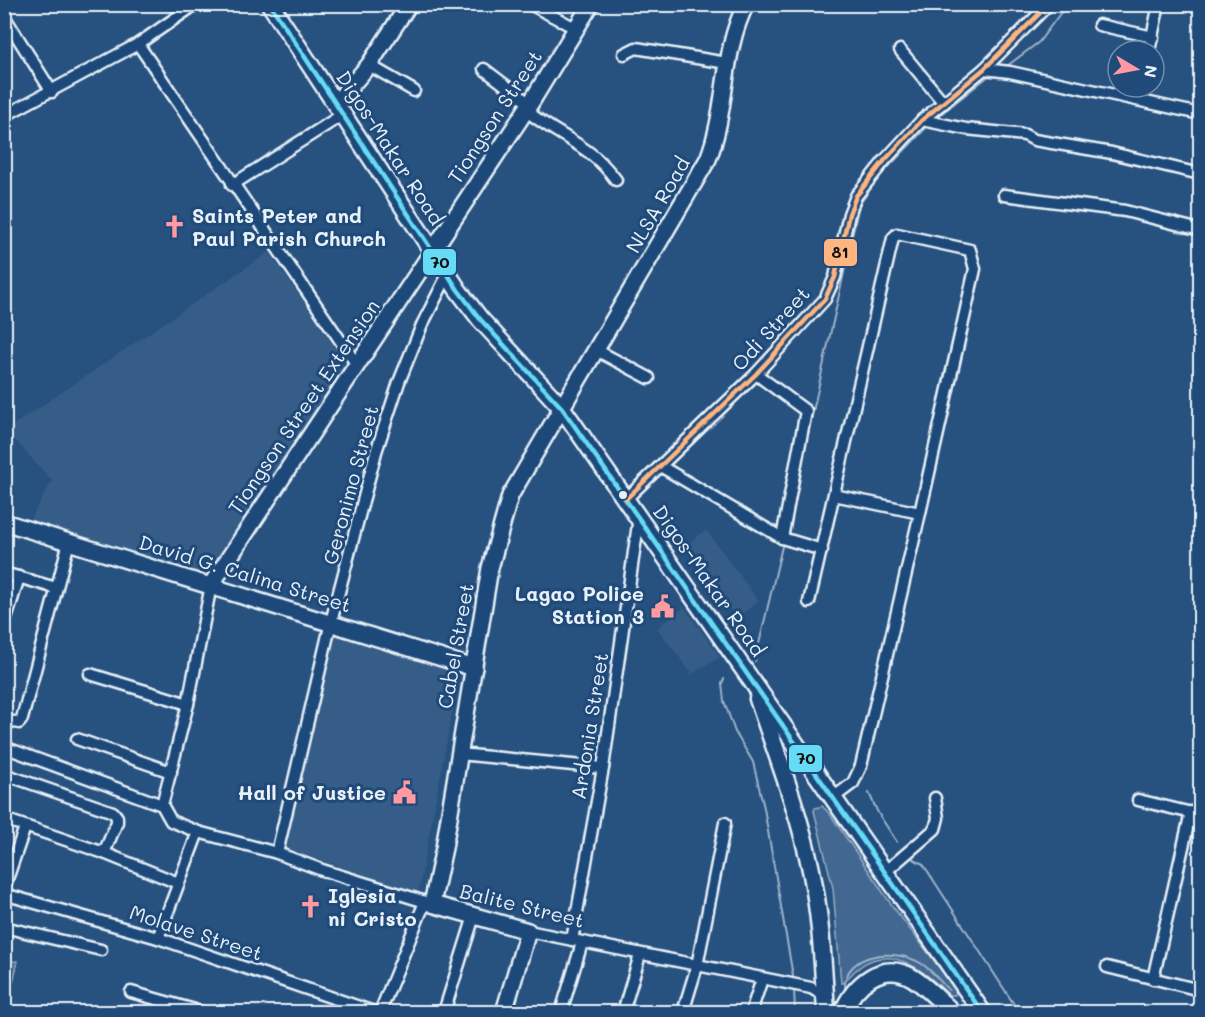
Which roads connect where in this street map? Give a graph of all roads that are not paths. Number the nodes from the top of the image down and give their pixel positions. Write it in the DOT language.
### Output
graph roads {
  1 [pos="196,4"];
  2 [pos="270,4"];
  3 [pos="409,4"];
  4 [pos="530,4"];
  5 [pos="591,4"];
  6 [pos="746,4"];
  7 [pos="1049,4"];
  8 [pos="1159,4"];
  9 [pos="4,16"];
  10 [pos="1099,25"];
  11 [pos="575,28"];
  12 [pos="1153,37"];
  13 [pos="138,44"];
  14 [pos="900,50"];
  15 [pos="624,54"];
  16 [pos="727,63"];
  17 [pos="369,65"];
  18 [pos="484,69"];
  19 [pos="984,69"];
  20 [pos="414,91"];
  21 [pos="52,92"];
  22 [pos="1138,100"];
  23 [pos="944,103"];
  24 [pos="530,104"];
  25 [pos="339,109"];
  26 [pos="1200,114"];
  27 [pos="4,116"];
  28 [pos="922,120"];
  29 [pos="1200,174"];
  30 [pos="616,180"];
  31 [pos="232,185"];
  32 [pos="1004,195"];
  33 [pos="1200,230"];
  34 [pos="433,252"];
  35 [pos="448,274"];
  36 [pos="598,351"];
  37 [pos="357,365"];
  38 [pos="756,374"];
  39 [pos="649,378"];
  40 [pos="562,408"];
  41 [pos="662,466"];
  42 [pos="834,495"];
  43 [pos="626,499"];
  44 [pos="920,513"];
  45 [pos="639,517"];
  46 [pos="4,522"];
  47 [pos="782,538"];
  48 [pos="69,542"];
  49 [pos="822,550"];
  50 [pos="4,573"];
  51 [pos="19,577"];
  52 [pos="211,585"];
  53 [pos="56,588"];
  54 [pos="809,602"];
  55 [pos="331,622"];
  56 [pos="4,626"];
  57 [pos="474,668"];
  58 [pos="90,674"];
  59 [pos="751,678"];
  60 [pos="188,704"];
  61 [pos="4,720"];
  62 [pos="77,739"];
  63 [pos="4,747"];
  64 [pos="459,754"];
  65 [pos="603,768"];
  66 [pos="171,772"];
  67 [pos="4,774"];
  68 [pos="833,798"];
  69 [pos="934,798"];
  70 [pos="1138,800"];
  71 [pos="162,805"];
  72 [pos="1196,814"];
  73 [pos="4,819"];
  74 [pos="724,823"];
  75 [pos="25,827"];
  76 [pos="198,832"];
  77 [pos="104,853"];
  78 [pos="277,853"];
  79 [pos="885,872"];
  80 [pos="178,883"];
  81 [pos="4,888"];
  82 [pos="4,894"];
  83 [pos="428,903"];
  84 [pos="474,916"];
  85 [pos="4,927"];
  86 [pos="528,931"];
  87 [pos="158,938"];
  88 [pos="577,942"];
  89 [pos="101,950"];
  90 [pos="640,955"];
  91 [pos="697,966"];
  92 [pos="1107,967"];
  93 [pos="762,979"];
  94 [pos="1153,979"];
  95 [pos="1200,990"];
  96 [pos="131,992"];
  97 [pos="825,1004"];
  98 [pos="202,1012"];
  99 [pos="374,1012"];
  100 [pos="380,1012"];
  101 [pos="444,1012"];
  102 [pos="504,1012"];
  103 [pos="561,1012"];
  104 [pos="623,1012"];
  105 [pos="683,1012"];
  106 [pos="751,1012"];
  107 [pos="843,1012"];
  108 [pos="952,1012"];
  109 [pos="982,1012"];
  1 -- 13 [label="street"];
  2 -- 25 [label="main road, Digos-Makar Road"];
  3 -- 17 [label="street"];
  4 -- 11 [label="street"];
  5 -- 11 [label="street, Tiongson Street"];
  6 -- 16 [label="street, NLSA Road"];
  7 -- 19 [label="street, Odi Street"];
  8 -- 12 [label="street"];
  9 -- 21 [label="street"];
  10 -- 12 [label="street"];
  11 -- 24 [label="street, Tiongson Street"];
  13 -- 21 [label="street"];
  13 -- 31 [label="street"];
  14 -- 23 [label="street"];
  15 -- 16 [label="street"];
  16 -- 36 [label="street, NLSA Road"];
  17 -- 20 [label="street"];
  17 -- 25 [label="street"];
  18 -- 24 [label="street"];
  19 -- 22 [label="street"];
  19 -- 23 [label="street, Odi Street"];
  21 -- 27 [label="street"];
  22 -- 26 [label="street"];
  23 -- 28 [label="street, Odi Street"];
  24 -- 30 [label="street"];
  24 -- 34 [label="street, Tiongson Street"];
  25 -- 31 [label="street"];
  25 -- 34 [label="main road, Digos-Makar Road"];
  28 -- 29 [label="street"];
  28 -- 38 [label="street, Odi Street"];
  31 -- 37 [label="street"];
  32 -- 33 [label="street"];
  34 -- 35 [label="main road, Digos-Makar Road"];
  34 -- 37 [label="street, Tiongson Street Extension"];
  35 -- 40 [label="main road, Digos-Makar Road"];
  35 -- 55 [label="street, Geronimo Street"];
  36 -- 39 [label="street"];
  36 -- 40 [label="street, NLSA Road"];
  37 -- 52 [label="street, Tiongson Street Extension"];
  38 -- 41 [label="street, Odi Street"];
  38 -- 47 [label="street"];
  40 -- 43 [label="main road, Digos-Makar Road"];
  40 -- 57 [label="street, Cabel Street"];
  41 -- 43 [label="street, Odi Street"];
  41 -- 47 [label="street"];
  42 -- 44 [label="street"];
  42 -- 44 [label="street"];
  42 -- 49 [label="street"];
  43 -- 45 [label="main road, Digos-Makar Road"];
  44 -- 68 [label="street"];
  45 -- 59 [label="main road, Digos-Makar Road"];
  45 -- 65 [label="street, Ardonia Street"];
  46 -- 48 [label="street, David G. Calina Street"];
  47 -- 49 [label="street"];
  48 -- 52 [label="street, David G. Calina Street"];
  48 -- 53 [label="street"];
  49 -- 54 [label="street"];
  50 -- 51 [label="street"];
  51 -- 53 [label="street"];
  51 -- 56 [label="street"];
  52 -- 55 [label="street, David G. Calina Street"];
  52 -- 60 [label="street"];
  53 -- 61 [label="street"];
  55 -- 57 [label="street, David G. Calina Street"];
  55 -- 78 [label="street, Geronimo Street"];
  57 -- 64 [label="street, Cabel Street"];
  58 -- 60 [label="street"];
  59 -- 68 [label="main road, Digos-Makar Road"];
  59 -- 97 [label="main road"];
  60 -- 66 [label="street"];
  62 -- 66 [label="street"];
  63 -- 71 [label="street"];
  64 -- 65 [label="street"];
  64 -- 83 [label="street, Cabel Street"];
  65 -- 88 [label="street, Ardonia Street"];
  66 -- 71 [label="street"];
  67 -- 77 [label="street"];
  68 -- 79 [label="main road, Digos-Makar Road"];
  69 -- 79 [label="street"];
  70 -- 72 [label="street"];
  71 -- 76 [label="street, Balite Street"];
  72 -- 94 [label="street"];
  73 -- 75 [label="street"];
  74 -- 91 [label="street"];
  75 -- 77 [label="street"];
  75 -- 81 [label="street"];
  76 -- 78 [label="street, Balite Street"];
  76 -- 80 [label="street"];
  77 -- 80 [label="street"];
  78 -- 83 [label="street, Balite Street"];
  79 -- 109 [label="main road, Digos-Makar Road"];
  80 -- 87 [label="street"];
  82 -- 87 [label="street, Molave Street"];
  83 -- 84 [label="street, Balite Street"];
  83 -- 100 [label="street"];
  84 -- 86 [label="street, Balite Street"];
  84 -- 101 [label="street"];
  85 -- 89 [label="street"];
  86 -- 88 [label="street, Balite Street"];
  86 -- 102 [label="street"];
  87 -- 99 [label="street, Molave Street"];
  88 -- 90 [label="street, Balite Street"];
  88 -- 103 [label="street, Ardonia Street"];
  90 -- 91 [label="street, Balite Street"];
  90 -- 104 [label="street"];
  91 -- 93 [label="street, Balite Street"];
  91 -- 105 [label="street"];
  92 -- 94 [label="street"];
  93 -- 97 [label="street, Balite Street"];
  93 -- 106 [label="street"];
  94 -- 95 [label="street"];
  96 -- 98 [label="street"];
  107 -- 108 [label="main road"];
}
